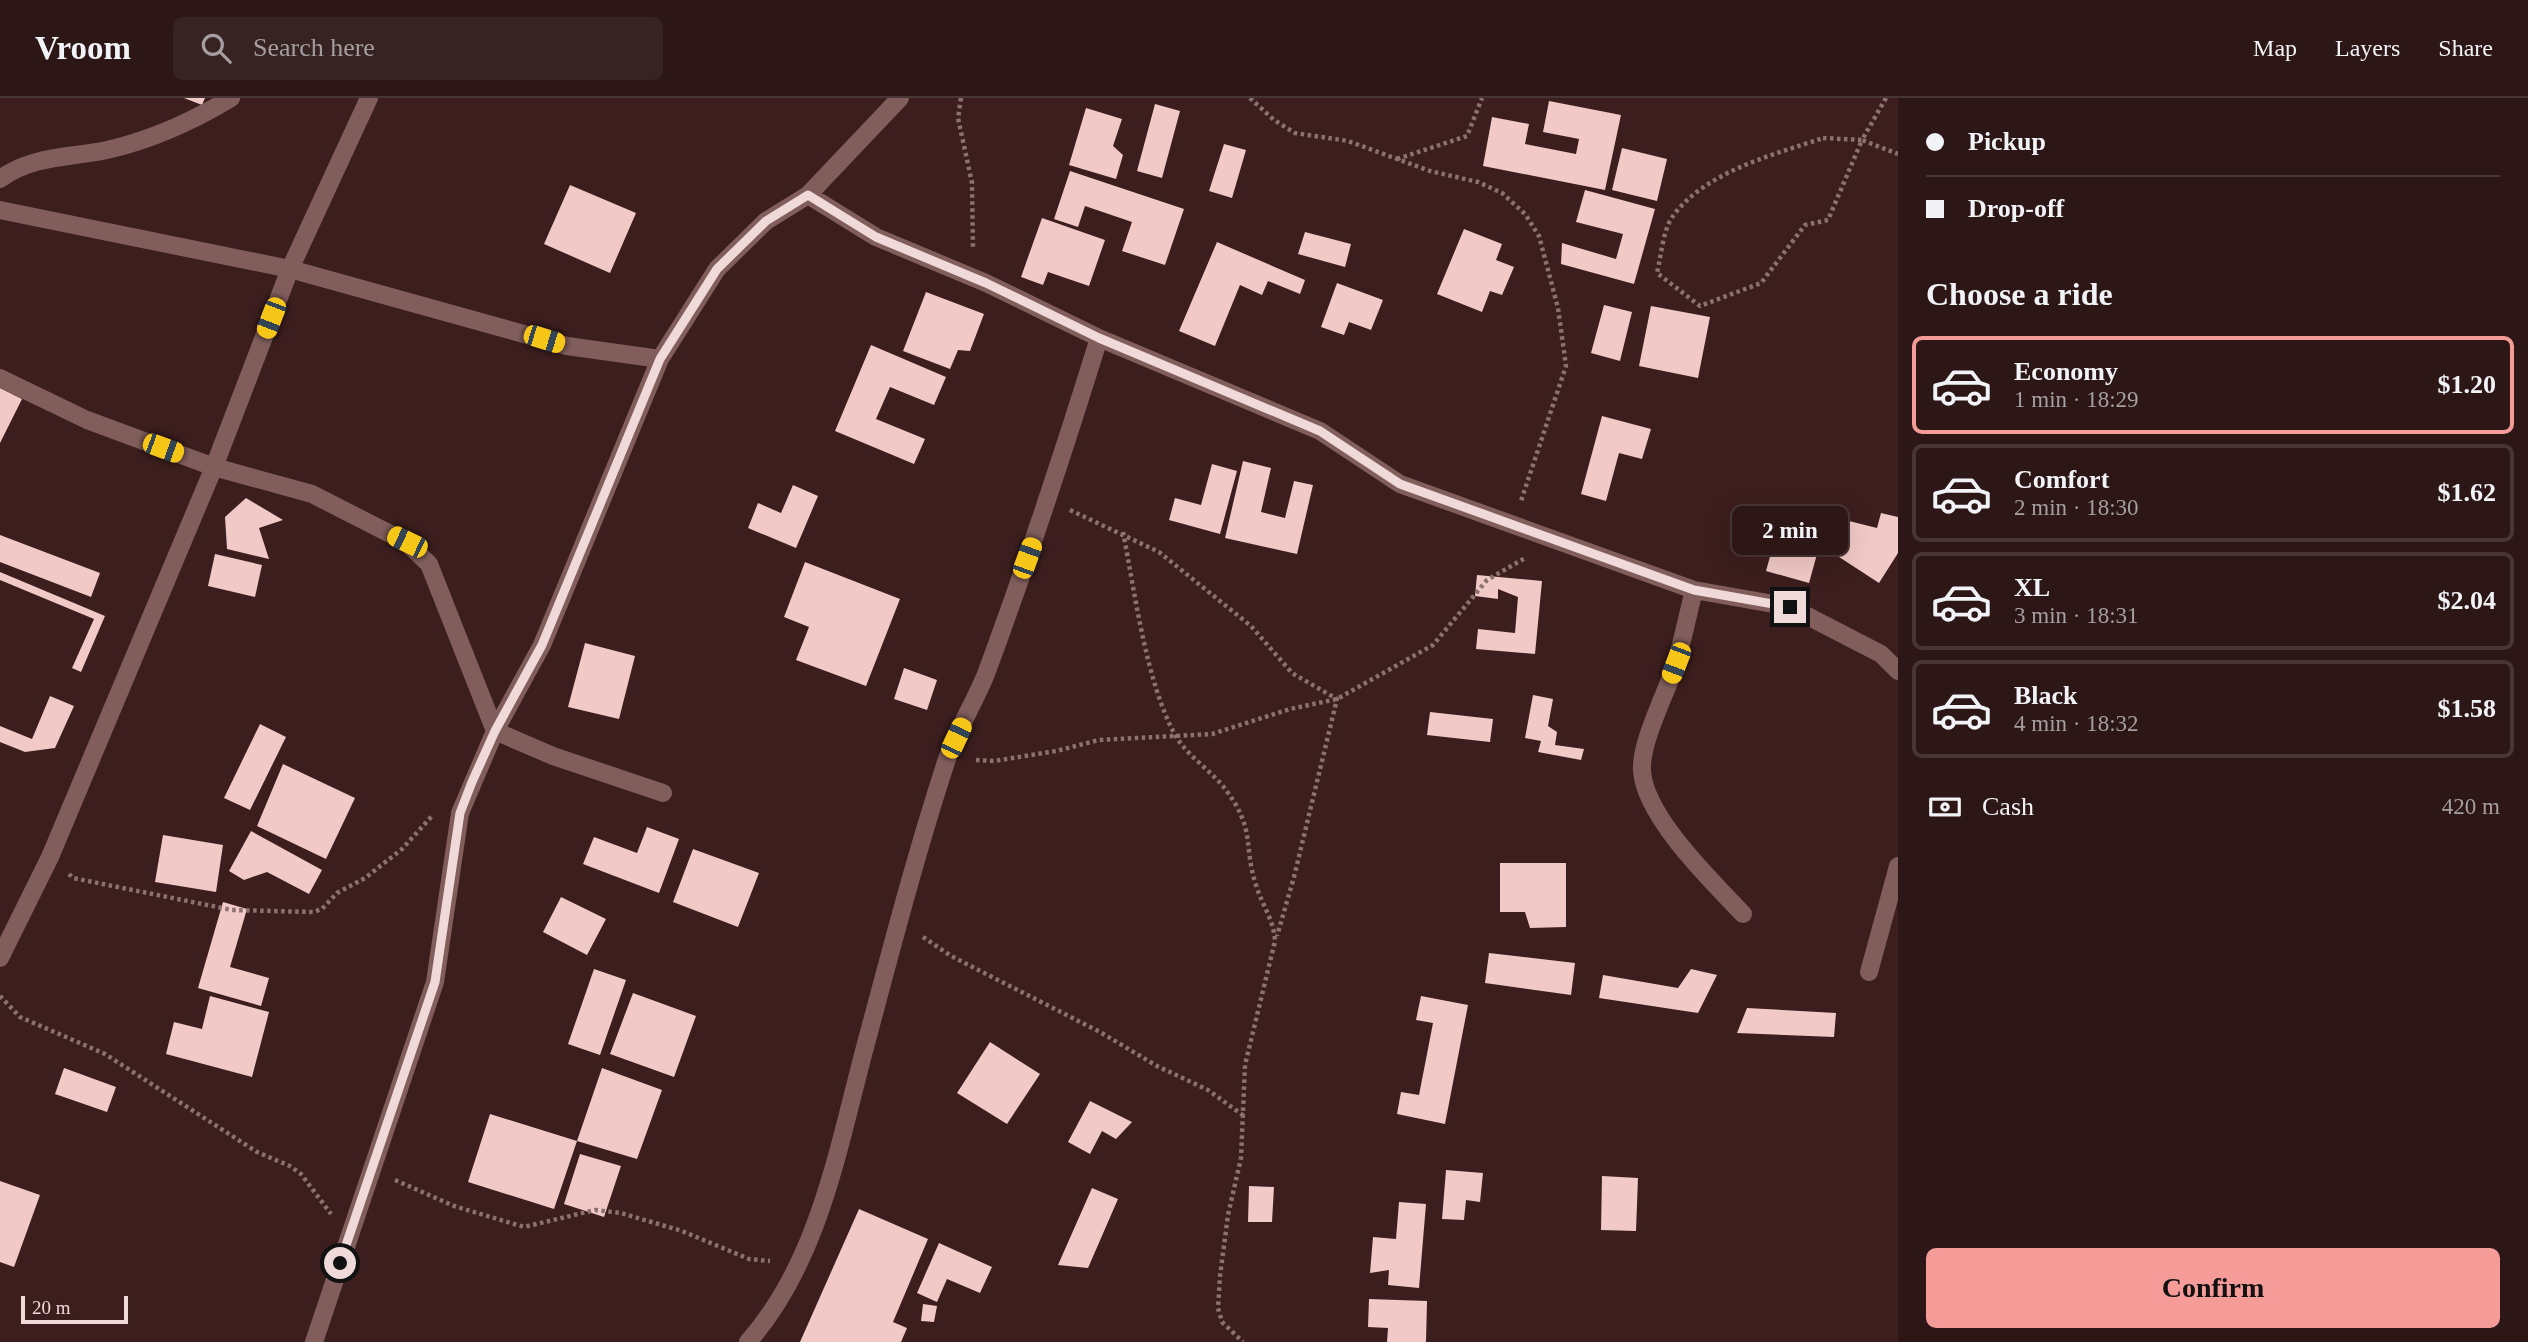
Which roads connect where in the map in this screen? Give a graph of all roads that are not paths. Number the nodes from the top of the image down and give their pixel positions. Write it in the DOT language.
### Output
graph roads {
  1 [pos="231,98"];
  2 [pos="369,98"];
  3 [pos="901,98"];
  4 [pos="0,179"];
  5 [pos="808,195"];
  6 [pos="0,211"];
  7 [pos="290,269"];
  8 [pos="1099,338"];
  9 [pos="660,359"];
  10 [pos="0,378"];
  11 [pos="214,467"];
  12 [pos="1694,590"];
  13 [pos="1898,670"];
  14 [pos="495,731"];
  15 [pos="663,793"];
  16 [pos="1898,866"];
  17 [pos="1743,914"];
  18 [pos="0,958"];
  19 [pos="1869,972"];
  20 [pos="314,1342"];
  21 [pos="748,1342"];
  1 -- 4 [label="street"];
  2 -- 7 [label="street"];
  3 -- 5 [label="street"];
  5 -- 8 [label="street"];
  5 -- 9 [label="street"];
  6 -- 7 [label="street"];
  7 -- 9 [label="street"];
  7 -- 11 [label="street"];
  8 -- 12 [label="street"];
  8 -- 21 [label="street"];
  9 -- 14 [label="street"];
  10 -- 11 [label="street"];
  11 -- 14 [label="street"];
  11 -- 18 [label="street"];
  12 -- 13 [label="street"];
  12 -- 17 [label="street"];
  14 -- 15 [label="street"];
  14 -- 20 [label="street"];
  16 -- 19 [label="street"];
}
